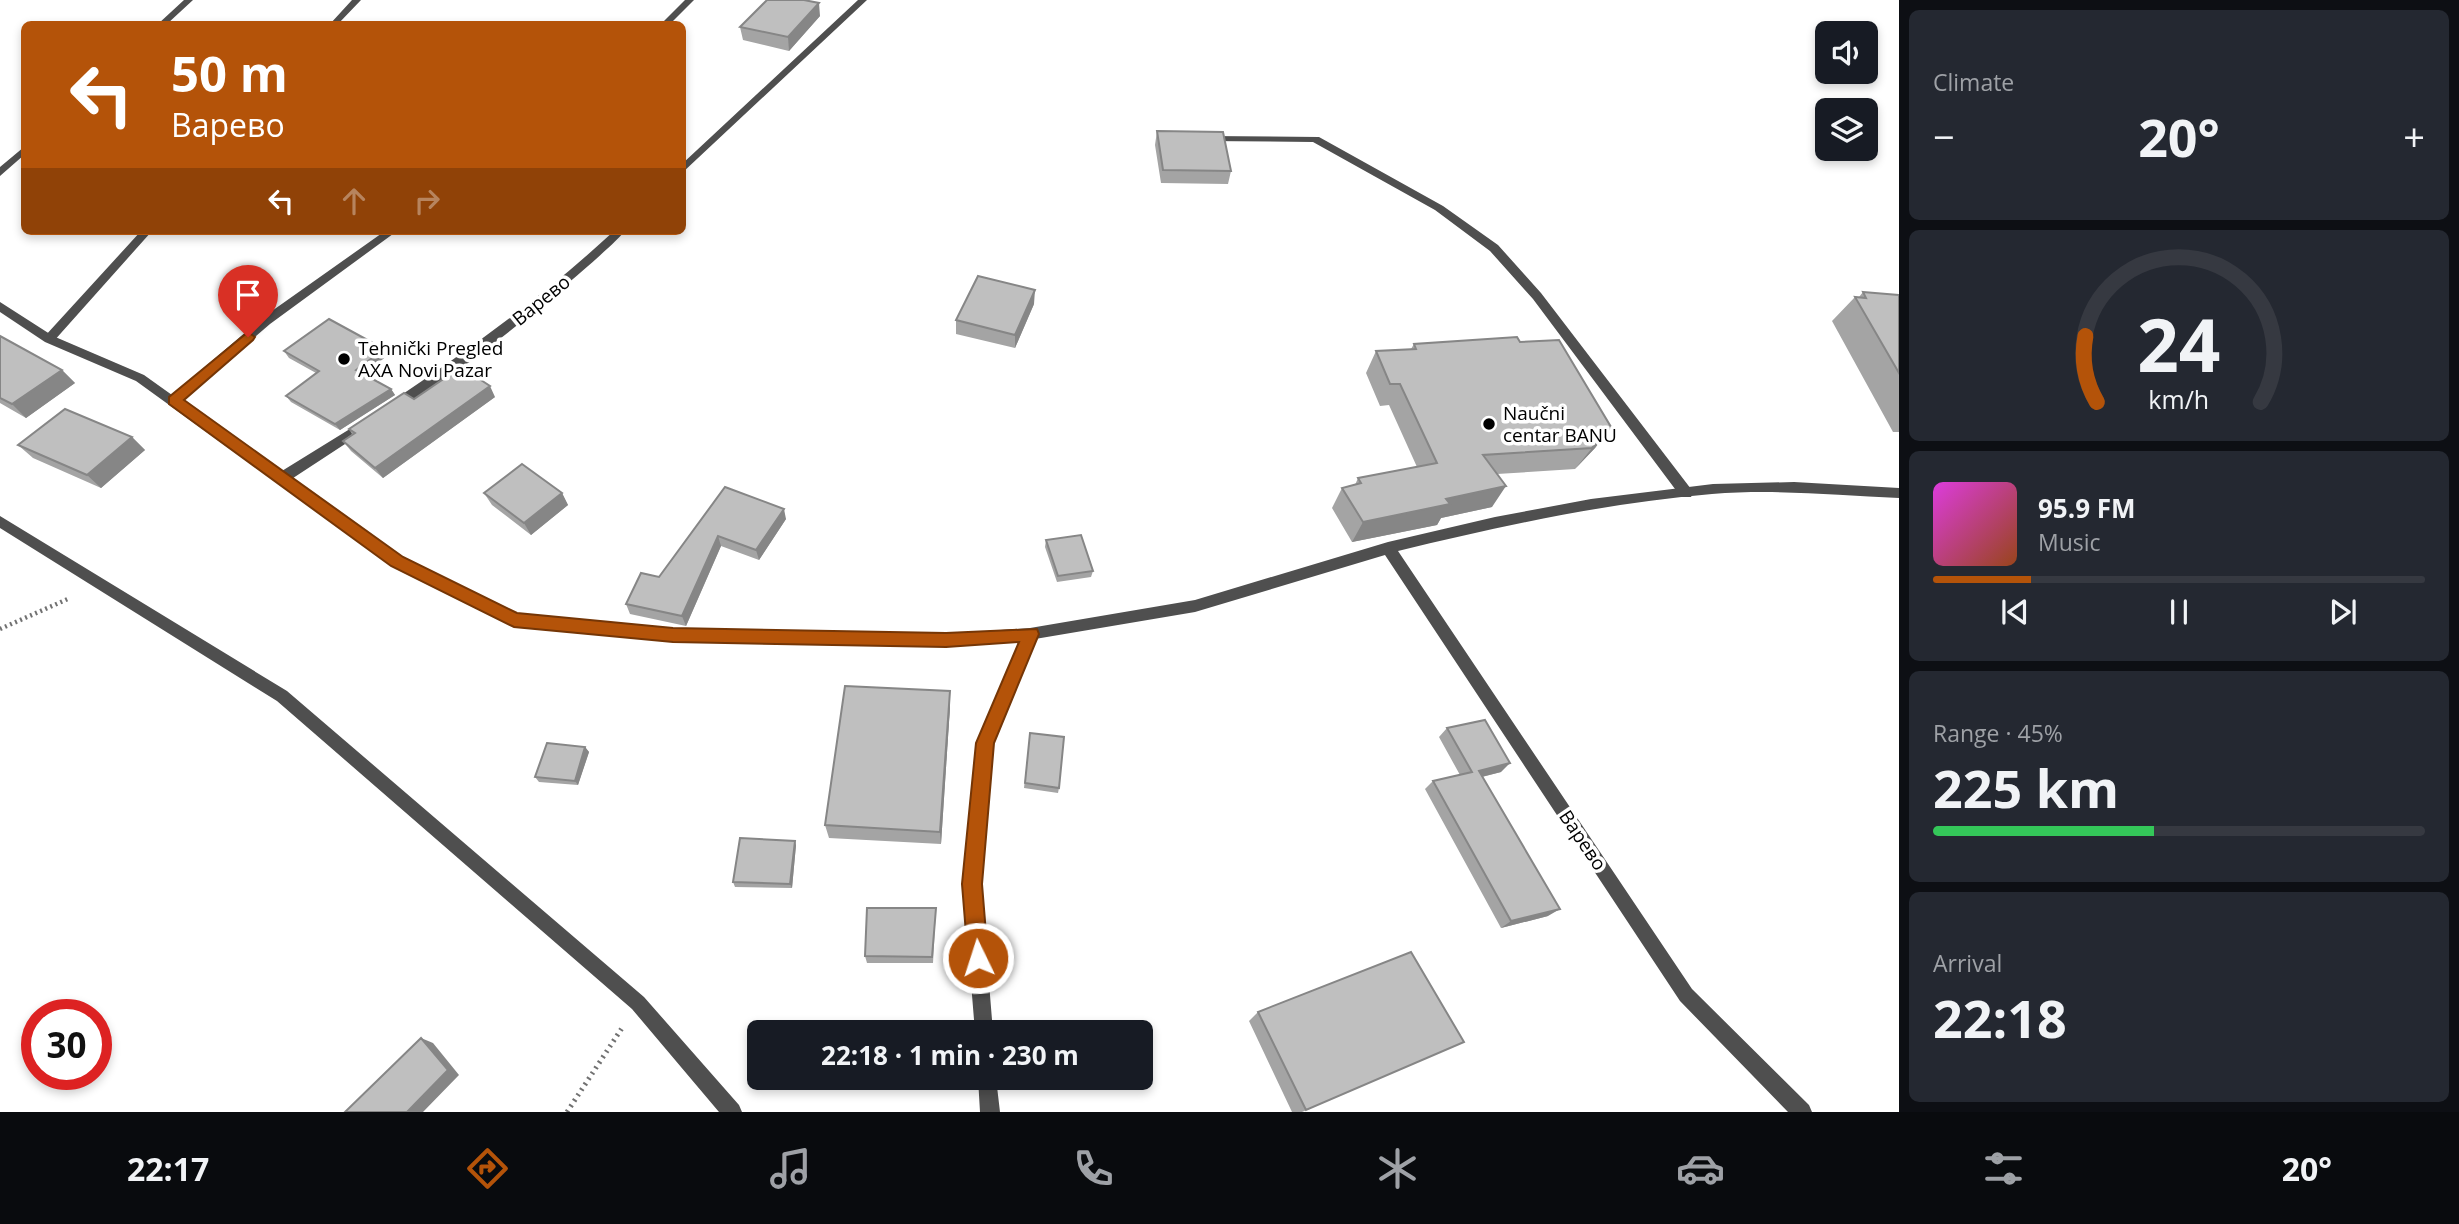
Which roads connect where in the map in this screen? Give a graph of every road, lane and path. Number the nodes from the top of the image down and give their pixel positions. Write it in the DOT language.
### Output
graph roads {
  1 [pos="189,0"];
  2 [pos="357,0"];
  3 [pos="690,0"];
  4 [pos="863,0"];
  5 [pos="165,21"];
  6 [pos="337,21"];
  7 [pos="668,21"];
  8 [pos="1208,139"];
  9 [pos="21,153"];
  10 [pos="686,166"];
  11 [pos="0,173"];
  12 [pos="143,235"];
  13 [pos="386,235"];
  14 [pos="616,235"];
  15 [pos="0,306"];
  16 [pos="49,340"];
  17 [pos="174,400"];
  18 [pos="386,411"];
  19 [pos="374,418"];
  20 [pos="282,478"];
  21 [pos="1686,493"];
  22 [pos="1899,494"];
  23 [pos="0,521"];
  24 [pos="1388,548"];
  25 [pos="103,584"];
  26 [pos="0,629"];
  27 [pos="1031,634"];
  28 [pos="638,1003"];
  29 [pos="983,1020"];
  30 [pos="988,1090"];
  31 [pos="567,1112"];
  32 [pos="732,1112"];
  33 [pos="990,1112"];
  34 [pos="1802,1112"];
  1 -- 5 [label="street"];
  2 -- 6 [label="street"];
  3 -- 7 [label="street"];
  4 -- 10 [label="street"];
  8 -- 21 [label="street"];
  9 -- 11 [label="street"];
  12 -- 16 [label="street"];
  13 -- 17 [label="street"];
  14 -- 18 [label="street, Варево"];
  15 -- 16 [label="street"];
  16 -- 17 [label="street"];
  17 -- 20 [label="street"];
  19 -- 20 [label="street"];
  20 -- 27 [label="street"];
  21 -- 22 [label="street"];
  21 -- 24 [label="street"];
  23 -- 25 [label="street"];
  24 -- 27 [label="street"];
  24 -- 34 [label="street, Варево"];
  25 -- 26 [label="path"];
  25 -- 28 [label="street"];
  27 -- 29 [label="street"];
  28 -- 31 [label="path"];
  28 -- 32 [label="street"];
  30 -- 33 [label="street"];
}
